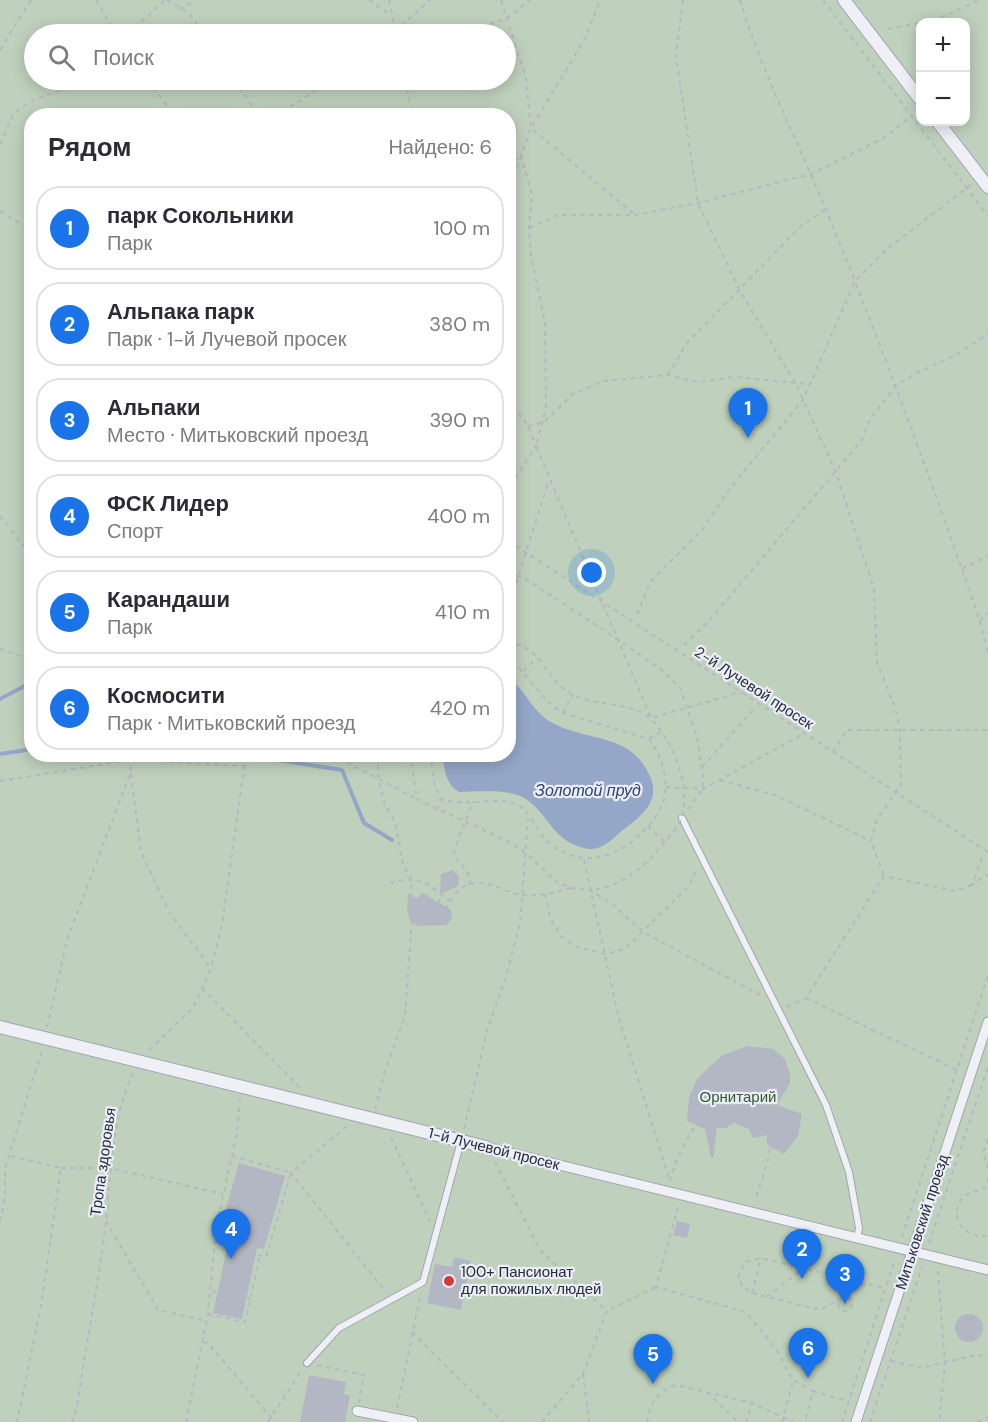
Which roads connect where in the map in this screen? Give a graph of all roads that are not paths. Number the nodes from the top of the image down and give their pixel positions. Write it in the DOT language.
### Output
graph roads {
  1 [pos="844,0"];
  2 [pos="916,93"];
  3 [pos="941,126"];
  4 [pos="988,187"];
  5 [pos="682,818"];
  6 [pos="988,1022"];
  7 [pos="0,1027"];
  8 [pos="461,1140"];
  9 [pos="486,1147"];
  10 [pos="857,1238"];
  11 [pos="912,1252"];
  12 [pos="988,1270"];
  13 [pos="307,1363"];
  14 [pos="357,1411"];
  15 [pos="413,1422"];
  16 [pos="856,1422"];
  1 -- 2 [label="street"];
  3 -- 4 [label="street"];
  5 -- 10 [label="lane"];
  6 -- 11 [label="street, Митьковский проезд"];
  7 -- 8 [label="street, 1-й Лучевой просек"];
  8 -- 9 [label="street, 1-й Лучевой просек"];
  8 -- 13 [label="lane"];
  9 -- 10 [label="street, 1-й Лучевой просек"];
  10 -- 11 [label="street, 1-й Лучевой просек"];
  11 -- 12 [label="street, 1-й Лучевой просек"];
  11 -- 16 [label="street, Митьковский проезд"];
  14 -- 15 [label="street"];
}
